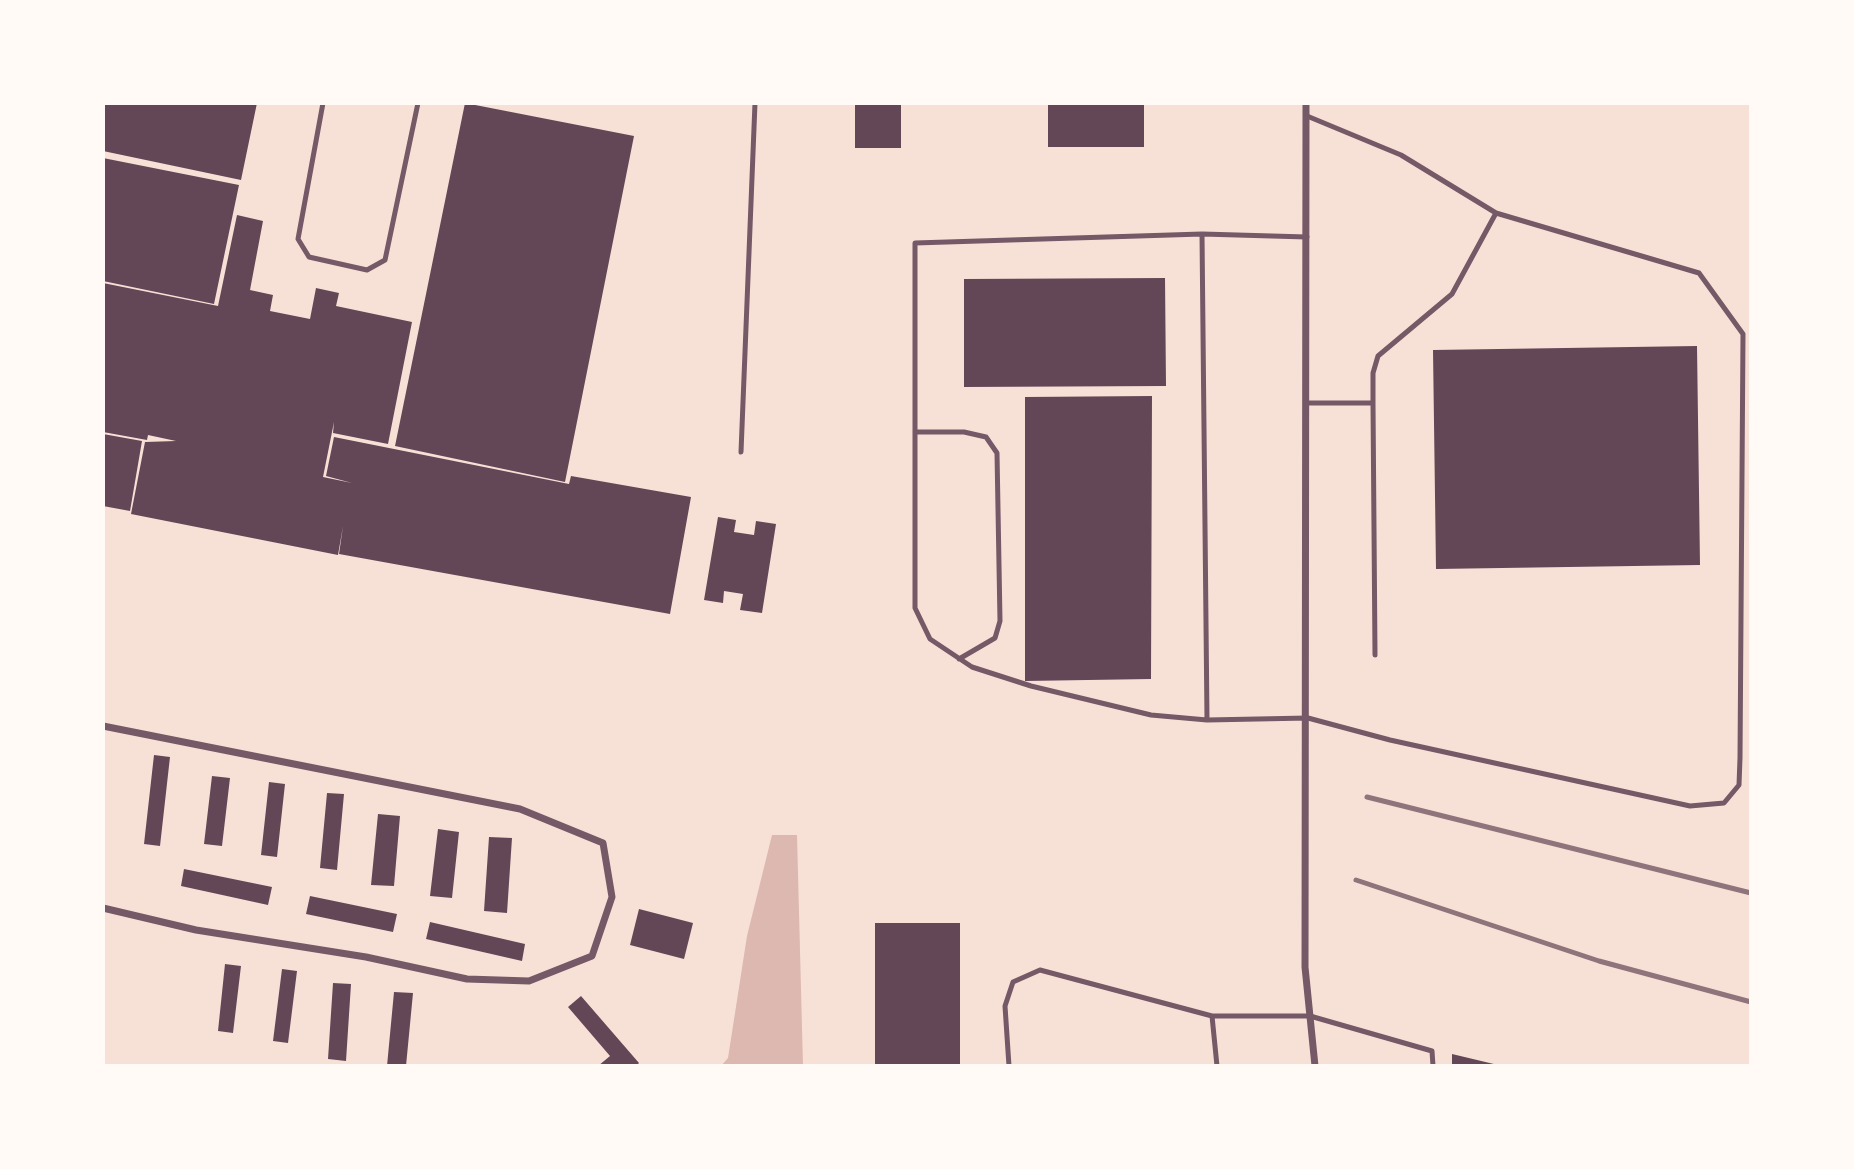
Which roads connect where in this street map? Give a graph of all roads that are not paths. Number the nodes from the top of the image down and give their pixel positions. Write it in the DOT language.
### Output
graph roads {
  1 [pos="323,103"];
  2 [pos="418,103"];
  3 [pos="755,103"];
  4 [pos="1306,103"];
  5 [pos="1307,116"];
  6 [pos="1496,213"];
  7 [pos="1202,234"];
  8 [pos="1307,237"];
  9 [pos="1307,403"];
  10 [pos="1373,403"];
  11 [pos="915,432"];
  12 [pos="741,452"];
  13 [pos="1375,655"];
  14 [pos="959,659"];
  15 [pos="1308,718"];
  16 [pos="1207,720"];
  17 [pos="103,726"];
  18 [pos="103,908"];
  19 [pos="1212,1016"];
  20 [pos="1310,1016"];
  21 [pos="1009,1066"];
  22 [pos="1217,1066"];
  23 [pos="1315,1066"];
  24 [pos="1433,1066"];
  1 -- 2 [label="lane"];
  3 -- 12 [label="lane"];
  4 -- 5 [label="street"];
  5 -- 6 [label="lane"];
  5 -- 8 [label="street"];
  6 -- 10 [label="lane"];
  6 -- 15 [label="lane"];
  7 -- 8 [label="lane"];
  7 -- 11 [label="lane"];
  7 -- 16 [label="lane"];
  8 -- 9 [label="street"];
  9 -- 10 [label="lane"];
  9 -- 15 [label="street"];
  10 -- 13 [label="lane"];
  11 -- 14 [label="lane"];
  11 -- 14 [label="lane"];
  14 -- 16 [label="lane"];
  15 -- 16 [label="lane"];
  15 -- 20 [label="street"];
  17 -- 18 [label="street"];
  19 -- 20 [label="lane"];
  19 -- 21 [label="lane"];
  19 -- 22 [label="lane"];
  20 -- 23 [label="street"];
  20 -- 24 [label="lane"];
}
